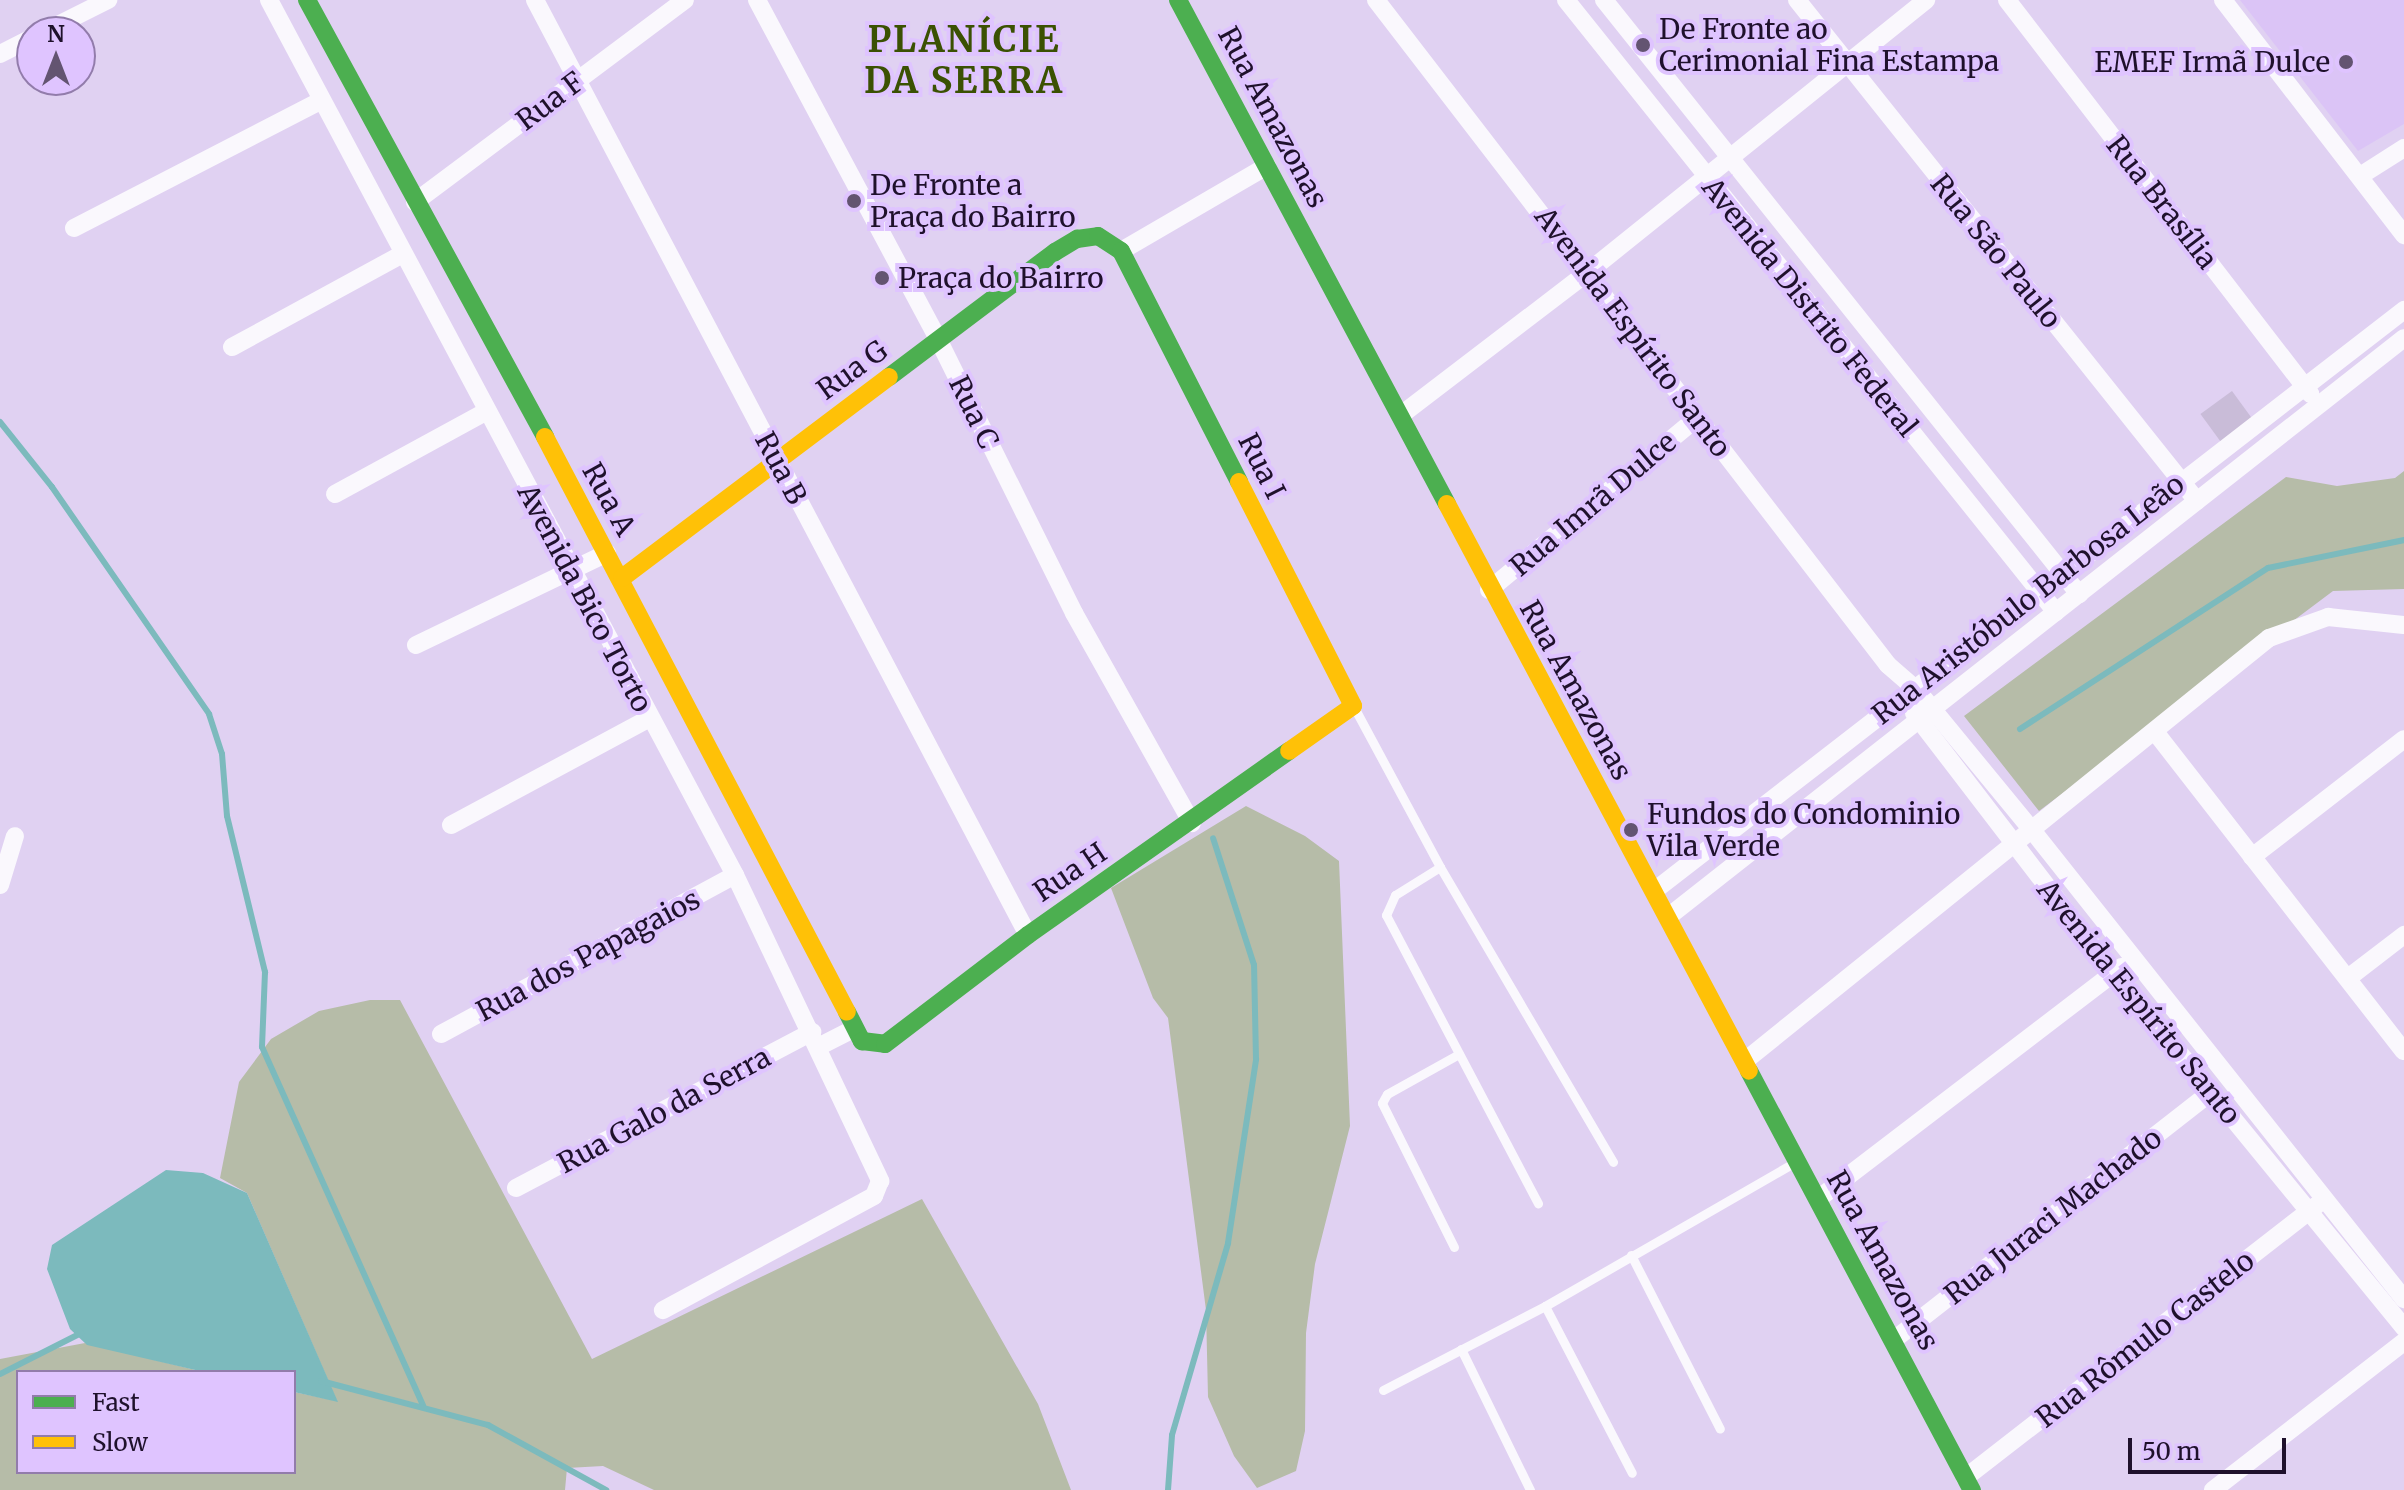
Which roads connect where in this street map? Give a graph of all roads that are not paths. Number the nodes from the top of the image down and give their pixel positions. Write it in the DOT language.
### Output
graph roads {
  1 [pos="108,0"];
  2 [pos="269,0"];
  3 [pos="307,0"];
  4 [pos="535,0"];
  5 [pos="685,0"];
  6 [pos="757,0"];
  7 [pos="1178,0"];
  8 [pos="1376,0"];
  9 [pos="1566,0"];
  10 [pos="1604,0"];
  11 [pos="1797,0"];
  12 [pos="1926,0"];
  13 [pos="2007,0"];
  14 [pos="2223,0"];
  15 [pos="76,16"];
  16 [pos="1846,63"];
  17 [pos="578,80"];
  18 [pos="320,101"];
  19 [pos="2404,148"];
  20 [pos="1727,160"];
  21 [pos="1267,166"];
  22 [pos="2360,176"];
  23 [pos="1706,177"];
  24 [pos="415,202"];
  25 [pos="74,228"];
  26 [pos="2404,235"];
  27 [pos="1121,251"];
  28 [pos="401,255"];
  29 [pos="1588,272"];
  30 [pos="2404,310"];
  31 [pos="2404,338"];
  32 [pos="939,341"];
  33 [pos="232,347"];
  34 [pos="2303,386"];
  35 [pos="2318,404"];
  36 [pos="487,411"];
  37 [pos="1401,415"];
  38 [pos="1697,418"];
  39 [pos="777,461"];
  40 [pos="2178,480"];
  41 [pos="335,494"];
  42 [pos="2197,501"];
  43 [pos="607,553"];
  44 [pos="2061,571"];
  45 [pos="572,572"];
  46 [pos="622,578"];
  47 [pos="1489,590"];
  48 [pos="2038,590"];
  49 [pos="2079,594"];
  50 [pos="2056,612"];
  51 [pos="2404,625"];
  52 [pos="416,645"];
  53 [pos="1910,694"];
  54 [pos="1353,706"];
  55 [pos="1926,715"];
  56 [pos="648,719"];
  57 [pos="2156,733"];
  58 [pos="2404,739"];
  59 [pos="1192,823"];
  60 [pos="451,825"];
  61 [pos="2032,830"];
  62 [pos="15,836"];
  63 [pos="2013,845"];
  64 [pos="2252,857"];
  65 [pos="1440,867"];
  66 [pos="735,875"];
  67 [pos="0,885"];
  68 [pos="1654,891"];
  69 [pos="1668,917"];
  70 [pos="1028,935"];
  71 [pos="2404,935"];
  72 [pos="2131,960"];
  73 [pos="2113,972"];
  74 [pos="2348,978"];
  75 [pos="854,1029"];
  76 [pos="441,1034"];
  77 [pos="816,1039"];
  78 [pos="2404,1051"];
  79 [pos="1459,1054"];
  80 [pos="1746,1060"];
  81 [pos="2211,1092"];
  82 [pos="1797,1161"];
  83 [pos="1613,1162"];
  84 [pos="516,1188"];
  85 [pos="1818,1199"];
  86 [pos="1538,1203"];
  87 [pos="2316,1205"];
  88 [pos="1454,1247"];
  89 [pos="1631,1255"];
  90 [pos="2404,1299"];
  91 [pos="1545,1306"];
  92 [pos="663,1310"];
  93 [pos="2404,1328"];
  94 [pos="1895,1339"];
  95 [pos="2404,1342"];
  96 [pos="1461,1349"];
  97 [pos="1383,1390"];
  98 [pos="1720,1429"];
  99 [pos="1632,1473"];
  100 [pos="1969,1484"];
  101 [pos="1530,1490"];
  102 [pos="2213,1490"];
  1 -- 15 [label="street"];
  2 -- 18 [label="street, Avenida Bico Torto"];
  3 -- 24 [label="street, Rua A"];
  4 -- 17 [label="street, Rua B"];
  5 -- 17 [label="street, Rua F"];
  6 -- 32 [label="street, Rua C"];
  7 -- 21 [label="street, Rua Amazonas"];
  8 -- 29 [label="street, Avenida Espírito Santo"];
  9 -- 23 [label="street, Avenida Distrito Federal"];
  10 -- 20 [label="street, Avenida Distrito Federal"];
  11 -- 16 [label="street, Rua São Paulo"];
  12 -- 16 [label="street"];
  13 -- 34 [label="street, Rua Brasília"];
  14 -- 22 [label="street"];
  16 -- 20 [label="street"];
  16 -- 40 [label="street, Rua São Paulo"];
  17 -- 24 [label="street, Rua F"];
  17 -- 39 [label="street, Rua B"];
  18 -- 25 [label="street"];
  18 -- 28 [label="street, Avenida Bico Torto"];
  19 -- 22 [label="street"];
  20 -- 23 [label="street"];
  20 -- 44 [label="street, Avenida Distrito Federal"];
  21 -- 27 [label="street"];
  21 -- 37 [label="street, Rua Amazonas"];
  22 -- 26 [label="street"];
  23 -- 29 [label="street"];
  23 -- 48 [label="street, Avenida Distrito Federal"];
  24 -- 43 [label="street, Rua A"];
  27 -- 32 [label="street, Rua G"];
  27 -- 54 [label="street, Rua I"];
  28 -- 33 [label="street"];
  28 -- 36 [label="street, Avenida Bico Torto"];
  29 -- 37 [label="street"];
  29 -- 38 [label="street, Avenida Espírito Santo"];
  30 -- 34 [label="street, Rua Aristóbulo Barbosa Leão"];
  31 -- 35 [label="street"];
  32 -- 39 [label="street, Rua G"];
  32 -- 59 [label="street, Rua C"];
  34 -- 35 [label="street, Rua Brasília"];
  34 -- 40 [label="street, Rua Aristóbulo Barbosa Leão"];
  35 -- 42 [label="street"];
  36 -- 41 [label="street"];
  36 -- 45 [label="street, Avenida Bico Torto"];
  37 -- 47 [label="street, Rua Amazonas"];
  38 -- 47 [label="street, Rua Imrã Dulce"];
  38 -- 53 [label="street, Avenida Espírito Santo"];
  39 -- 46 [label="street, Rua G"];
  39 -- 70 [label="street, Rua B"];
  40 -- 42 [label="street, Rua São Paulo"];
  40 -- 44 [label="street, Rua Aristóbulo Barbosa Leão"];
  42 -- 49 [label="street"];
  43 -- 45 [label="street"];
  43 -- 46 [label="street, Rua A"];
  44 -- 48 [label="street, Rua Aristóbulo Barbosa Leão"];
  44 -- 49 [label="street, Avenida Distrito Federal"];
  45 -- 52 [label="street"];
  45 -- 56 [label="street, Avenida Bico Torto"];
  46 -- 75 [label="street, Rua A"];
  47 -- 68 [label="street, Rua Amazonas"];
  48 -- 50 [label="street, Avenida Distrito Federal"];
  48 -- 53 [label="street, Rua Aristóbulo Barbosa Leão"];
  49 -- 50 [label="street"];
  50 -- 55 [label="street"];
  51 -- 57 [label="street"];
  53 -- 55 [label="street, Avenida Espírito Santo"];
  53 -- 68 [label="street, Rua Aristóbulo Barbosa Leão"];
  54 -- 59 [label="street, Rua H"];
  54 -- 65 [label="lane"];
  55 -- 61 [label="street, Avenida Espírito Santo"];
  55 -- 63 [label="street, Avenida Espírito Santo"];
  55 -- 69 [label="street"];
  56 -- 60 [label="street"];
  56 -- 66 [label="street, Avenida Bico Torto"];
  57 -- 61 [label="street"];
  57 -- 64 [label="street"];
  58 -- 64 [label="street"];
  59 -- 70 [label="street, Rua H"];
  61 -- 63 [label="street"];
  61 -- 72 [label="street, Avenida Espírito Santo"];
  62 -- 67 [label="street"];
  63 -- 73 [label="street, Avenida Espírito Santo"];
  63 -- 80 [label="street"];
  64 -- 74 [label="street"];
  65 -- 79 [label="lane"];
  65 -- 83 [label="lane"];
  66 -- 76 [label="street, Rua dos Papagaios"];
  66 -- 77 [label="street, Avenida Bico Torto"];
  68 -- 69 [label="street, Rua Amazonas"];
  69 -- 80 [label="street, Rua Amazonas"];
  70 -- 75 [label="street, Rua H"];
  71 -- 74 [label="street"];
  72 -- 73 [label="street"];
  72 -- 87 [label="street, Avenida Espírito Santo"];
  73 -- 81 [label="street, Avenida Espírito Santo"];
  73 -- 85 [label="street"];
  74 -- 78 [label="street"];
  75 -- 77 [label="street"];
  77 -- 84 [label="street, Rua Galo da Serra"];
  77 -- 92 [label="street, Avenida Bico Torto"];
  79 -- 86 [label="lane"];
  79 -- 88 [label="lane"];
  80 -- 82 [label="street, Rua Amazonas"];
  81 -- 87 [label="street, Avenida Espírito Santo"];
  81 -- 94 [label="street, Rua Juraci Machado"];
  82 -- 85 [label="street, Rua Amazonas"];
  82 -- 89 [label="lane"];
  85 -- 94 [label="street, Rua Amazonas"];
  87 -- 90 [label="street, Avenida Espírito Santo"];
  87 -- 93 [label="street, Avenida Espírito Santo"];
  87 -- 100 [label="street, Rua Rômulo Castelo"];
  89 -- 91 [label="lane"];
  89 -- 98 [label="lane"];
  91 -- 96 [label="lane"];
  91 -- 99 [label="lane"];
  94 -- 100 [label="street, Rua Amazonas"];
  95 -- 102 [label="street"];
  96 -- 97 [label="lane"];
  96 -- 101 [label="lane"];
}
